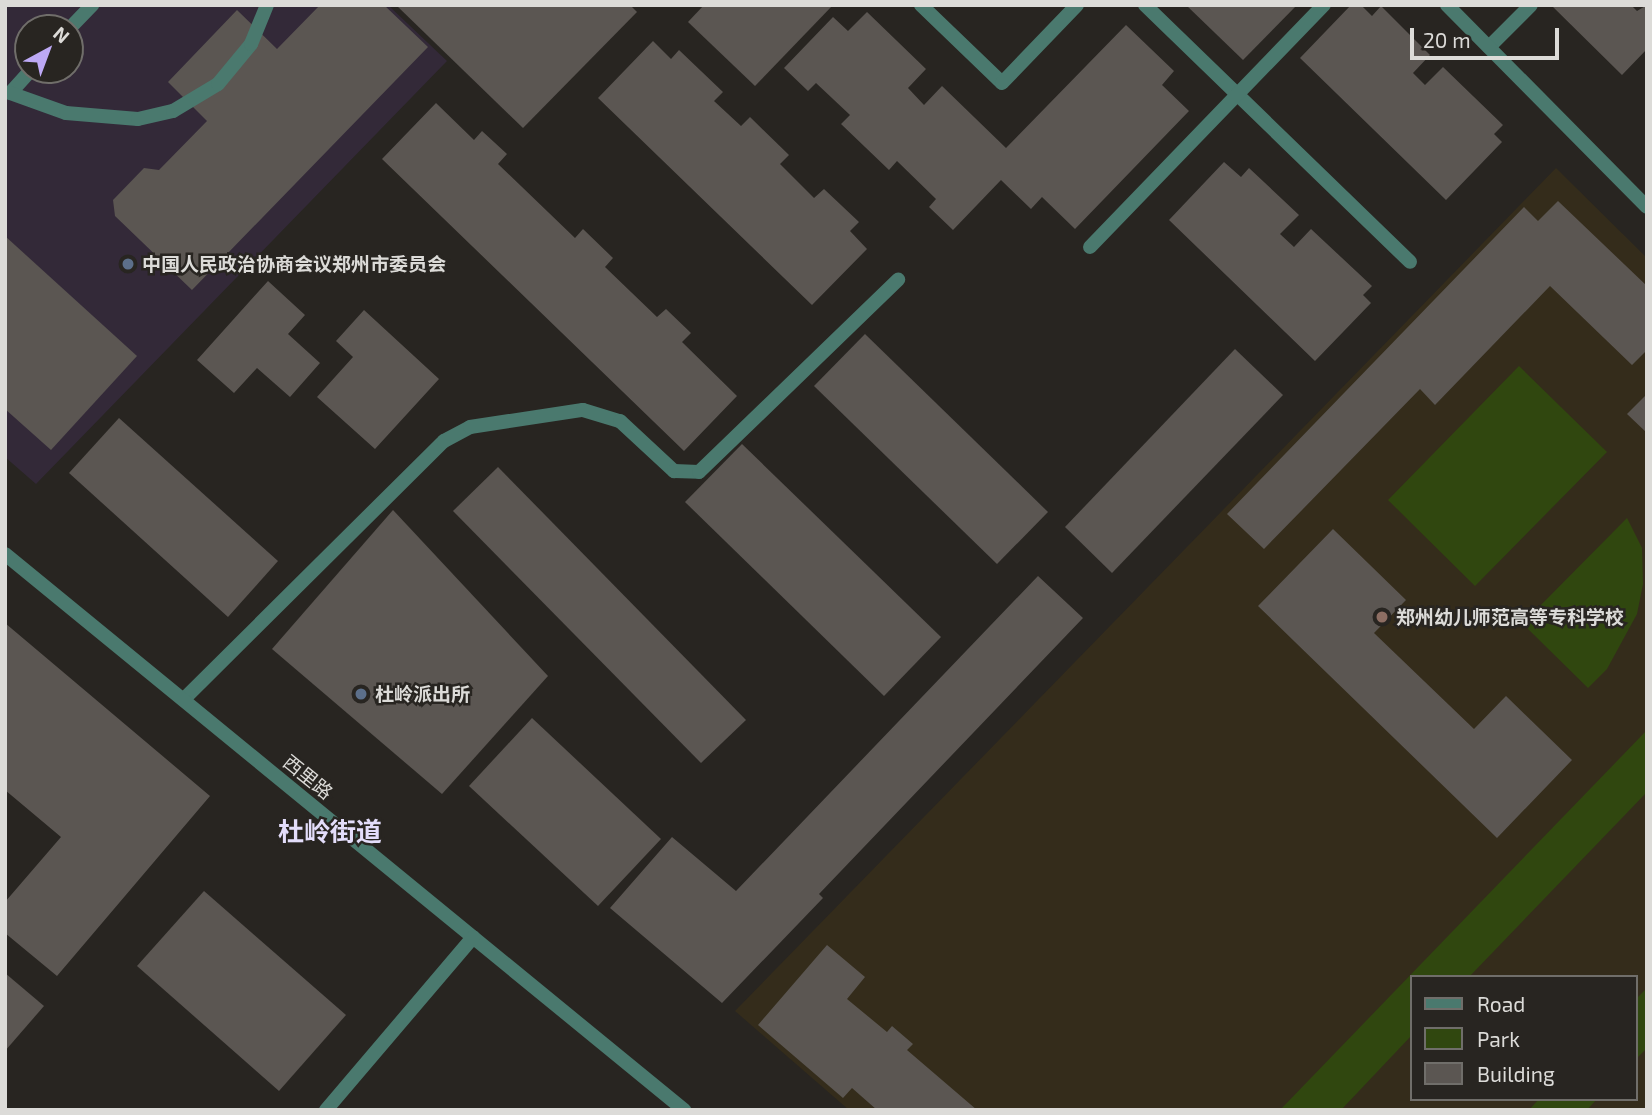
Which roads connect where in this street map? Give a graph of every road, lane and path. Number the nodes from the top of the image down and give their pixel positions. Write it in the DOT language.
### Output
graph roads {
  1 [pos="267,5"];
  2 [pos="921,5"];
  3 [pos="1077,5"];
  4 [pos="1145,5"];
  5 [pos="1324,5"];
  6 [pos="1447,5"];
  7 [pos="1531,5"];
  8 [pos="1489,47"];
  9 [pos="18,84"];
  10 [pos="1238,95"];
  11 [pos="1647,206"];
  12 [pos="1090,247"];
  13 [pos="1410,262"];
  14 [pos="898,280"];
  15 [pos="5,554"];
  16 [pos="184,699"];
  17 [pos="473,937"];
  18 [pos="326,1110"];
  19 [pos="684,1110"];
  1 -- 9 [label="street"];
  2 -- 3 [label="street"];
  4 -- 10 [label="street"];
  5 -- 10 [label="street"];
  6 -- 8 [label="street"];
  7 -- 8 [label="street"];
  8 -- 11 [label="street"];
  10 -- 12 [label="street"];
  10 -- 13 [label="street"];
  14 -- 16 [label="street"];
  15 -- 16 [label="street, 西里路"];
  16 -- 17 [label="street, 西里路"];
  17 -- 18 [label="street"];
  17 -- 19 [label="street, 西里路"];
}
